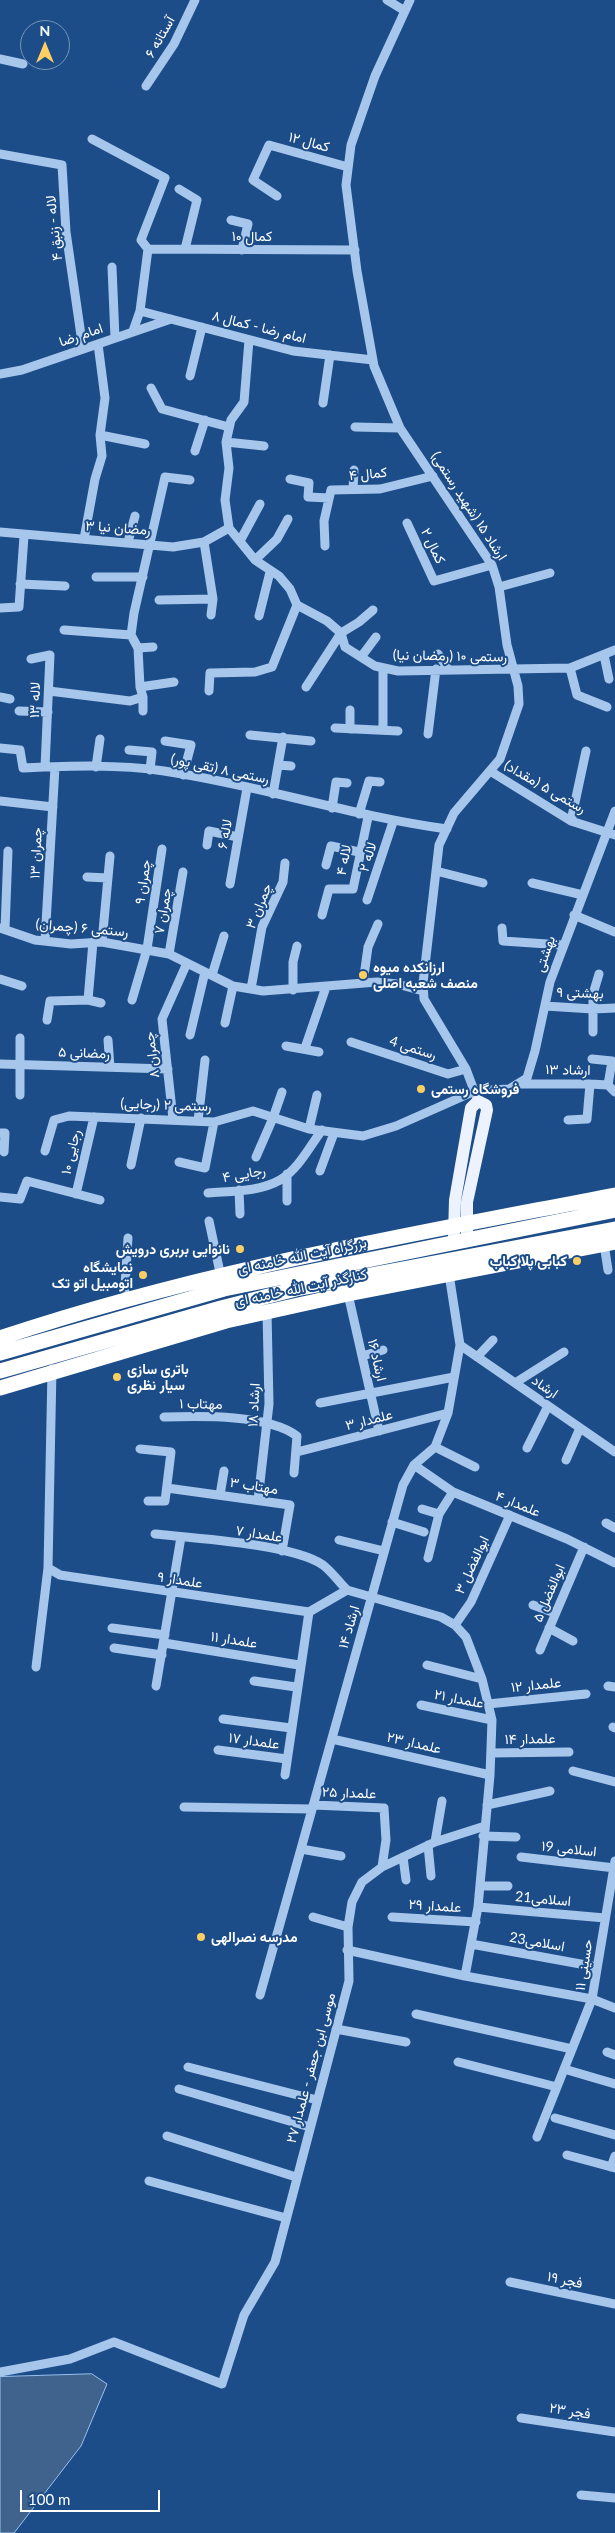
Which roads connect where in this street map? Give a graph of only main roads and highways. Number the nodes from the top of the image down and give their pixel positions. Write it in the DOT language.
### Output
graph roads {
  1 [pos="477,1096"];
  2 [pos="615,1195"];
  3 [pos="597,1206"];
  4 [pos="615,1210"];
  5 [pos="460,1219"];
  6 [pos="615,1228"];
  7 [pos="573,1243"];
  8 [pos="610,1243"];
  9 [pos="269,1272"];
  10 [pos="296,1289"];
  11 [pos="321,1292"];
  12 [pos="178,1294"];
  13 [pos="298,1305"];
  14 [pos="223,1314"];
  15 [pos="84,1320"];
  16 [pos="4,1344"];
  17 [pos="0,1371"];
  18 [pos="0,1388"];
  1 -- 5 [label="main road, ارشاد ۱۵ (شهید رستمی)"];
  2 -- 3 [label="highway, کنارگذر آیت الله خامنه ای"];
  3 -- 4 [label="highway, بزرگراه آیت الله خامنه ای"];
  3 -- 5 [label="highway, بزرگراه آیت الله خامنه ای"];
  3 -- 5 [label="highway, کنارگذر آیت الله خامنه ای"];
  5 -- 9 [label="highway, بزرگراه آیت الله خامنه ای"];
  5 -- 9 [label="highway, کنارگذر آیت الله خامنه ای"];
  6 -- 7 [label="highway"];
  7 -- 8 [label="highway, کنارگذر آیت الله خامنه ای"];
  7 -- 11 [label="highway"];
  7 -- 11 [label="highway, کنارگذر آیت الله خامنه ای"];
  9 -- 12 [label="highway, بزرگراه آیت الله خامنه ای"];
  9 -- 12 [label="highway, کنارگذر آیت الله خامنه ای"];
  10 -- 11 [label="highway"];
  10 -- 13 [label="highway"];
  10 -- 14 [label="highway"];
  11 -- 13 [label="highway, کنارگذر آیت الله خامنه ای"];
  12 -- 15 [label="highway, بزرگراه آیت الله خامنه ای"];
  12 -- 15 [label="highway, کنارگذر آیت الله خامنه ای"];
  13 -- 14 [label="highway, کنارگذر آیت الله خامنه ای"];
  14 -- 17 [label="highway"];
  14 -- 18 [label="highway, کنارگذر آیت الله خامنه ای"];
  15 -- 16 [label="highway, بزرگراه آیت الله خامنه ای"];
}
